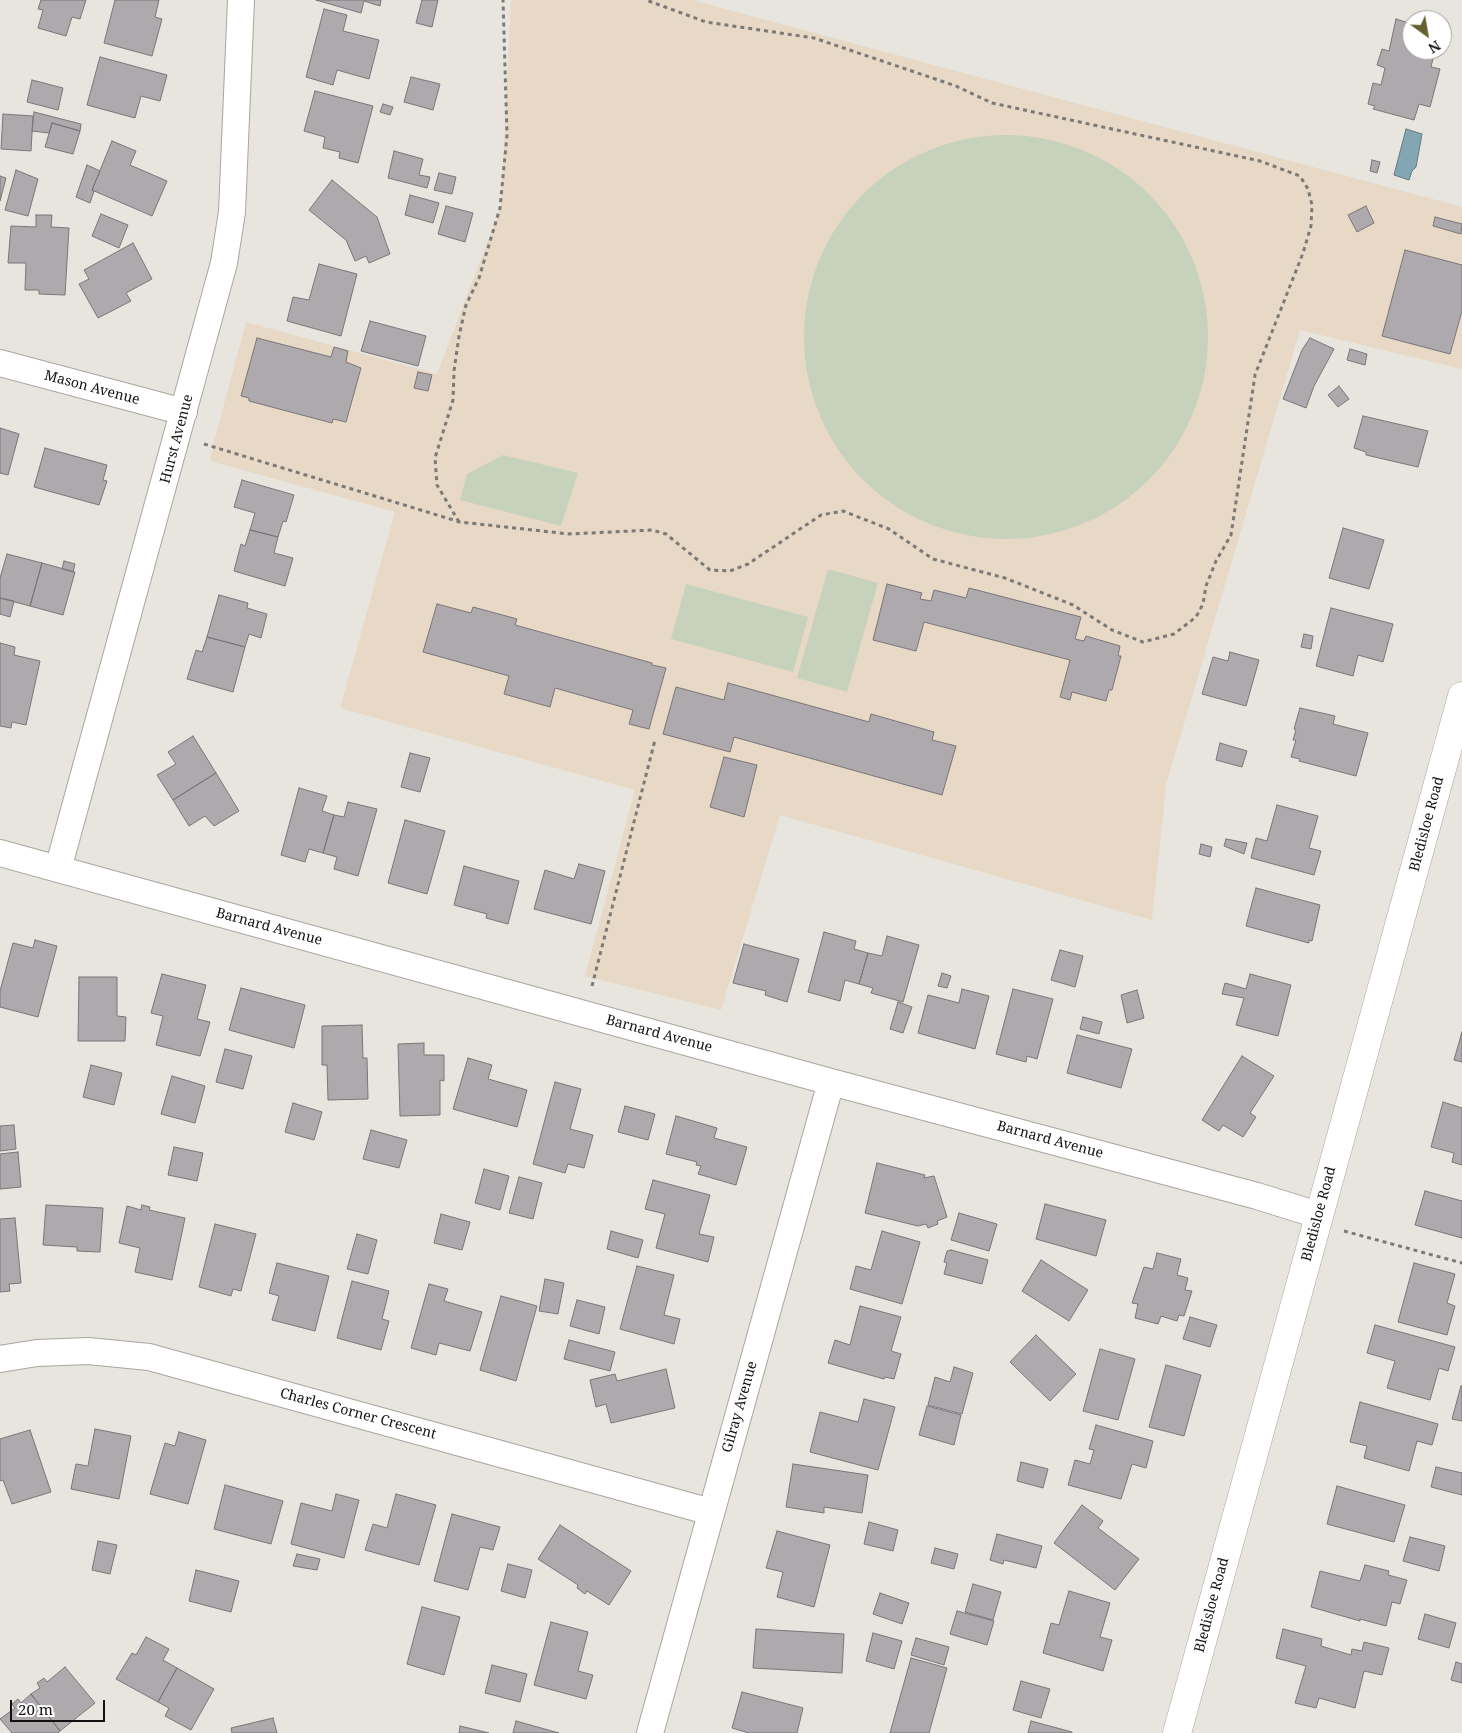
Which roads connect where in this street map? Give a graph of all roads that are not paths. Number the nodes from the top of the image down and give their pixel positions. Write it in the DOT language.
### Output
graph roads {
  1 [pos="241,0"];
  2 [pos="0,363"];
  3 [pos="184,412"];
  4 [pos="1462,696"];
  5 [pos="0,853"];
  6 [pos="58,869"];
  7 [pos="831,1082"];
  8 [pos="1317,1219"];
  9 [pos="0,1359"];
  10 [pos="711,1512"];
  11 [pos="650,1733"];
  12 [pos="1177,1733"];
  1 -- 3 [label="street, Hurst Avenue"];
  2 -- 3 [label="street, Mason Avenue"];
  3 -- 6 [label="street, Hurst Avenue"];
  4 -- 8 [label="street, Bledisloe Road"];
  5 -- 6 [label="street, Barnard Avenue"];
  6 -- 7 [label="street, Barnard Avenue"];
  7 -- 8 [label="street, Barnard Avenue"];
  7 -- 10 [label="street, Gilray Avenue"];
  8 -- 12 [label="street, Bledisloe Road"];
  9 -- 10 [label="street, Charles Corner Crescent"];
  10 -- 11 [label="street, Gilray Avenue"];
}
